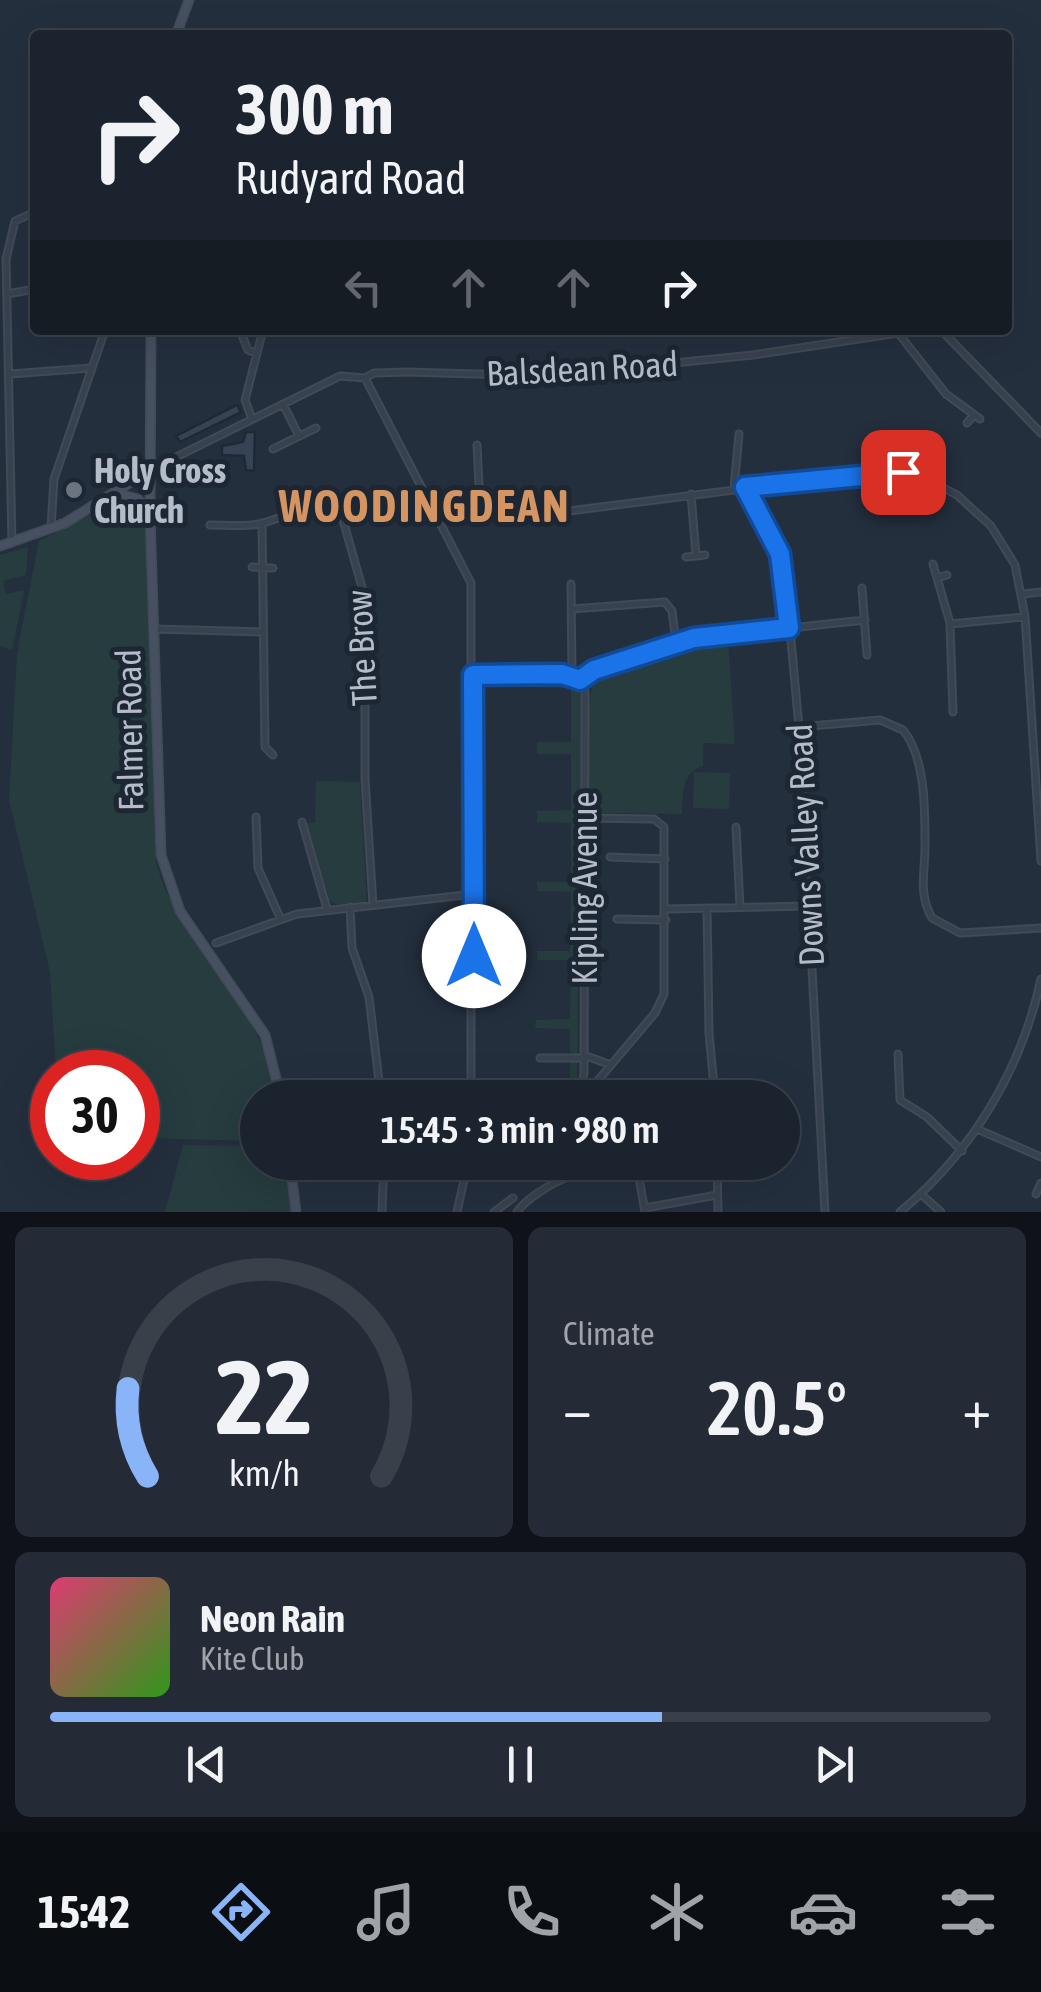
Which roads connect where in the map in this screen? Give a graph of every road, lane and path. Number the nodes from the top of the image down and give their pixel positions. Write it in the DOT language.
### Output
graph roads {
  1 [pos="189,0"];
  2 [pos="178,30"];
  3 [pos="30,213"];
  4 [pos="30,290"];
  5 [pos="7,294"];
  6 [pos="103,335"];
  7 [pos="151,335"];
  8 [pos="242,335"];
  9 [pos="261,335"];
  10 [pos="891,335"];
  11 [pos="899,335"];
  12 [pos="945,335"];
  13 [pos="256,353"];
  14 [pos="91,368"];
  15 [pos="10,374"];
  16 [pos="364,378"];
  17 [pos="283,404"];
  18 [pos="252,419"];
  19 [pos="967,424"];
  20 [pos="316,428"];
  21 [pos="1041,433"];
  22 [pos="299,436"];
  23 [pos="736,439"];
  24 [pos="274,450"];
  25 [pos="476,450"];
  26 [pos="152,468"];
  27 [pos="745,487"];
  28 [pos="734,488"];
  29 [pos="114,493"];
  30 [pos="690,494"];
  31 [pos="480,504"];
  32 [pos="372,506"];
  33 [pos="434,507"];
  34 [pos="150,515"];
  35 [pos="343,520"];
  36 [pos="262,523"];
  37 [pos="210,524"];
  38 [pos="52,529"];
  39 [pos="12,543"];
  40 [pos="0,546"];
  41 [pos="705,555"];
  42 [pos="696,556"];
  43 [pos="686,557"];
  44 [pos="933,564"];
  45 [pos="252,567"];
  46 [pos="263,567"];
  47 [pos="273,568"];
  48 [pos="947,575"];
  49 [pos="937,578"];
  50 [pos="571,584"];
  51 [pos="862,588"];
  52 [pos="1041,592"];
  53 [pos="1023,594"];
  54 [pos="572,609"];
  55 [pos="1025,616"];
  56 [pos="866,620"];
  57 [pos="950,624"];
  58 [pos="154,628"];
  59 [pos="789,628"];
  60 [pos="262,632"];
  61 [pos="676,643"];
  62 [pos="867,654"];
  63 [pos="473,675"];
  64 [pos="572,676"];
  65 [pos="580,680"];
  66 [pos="953,712"];
  67 [pos="799,726"];
  68 [pos="273,755"];
  69 [pos="256,818"];
  70 [pos="585,818"];
  71 [pos="302,822"];
  72 [pos="736,826"];
  73 [pos="728,838"];
  74 [pos="736,838"];
  75 [pos="616,849"];
  76 [pos="665,859"];
  77 [pos="1041,862"];
  78 [pos="474,894"];
  79 [pos="373,905"];
  80 [pos="807,906"];
  81 [pos="350,907"];
  82 [pos="740,907"];
  83 [pos="707,908"];
  84 [pos="327,909"];
  85 [pos="666,909"];
  86 [pos="617,919"];
  87 [pos="281,920"];
  88 [pos="666,920"];
  89 [pos="1041,928"];
  90 [pos="216,943"];
  91 [pos="1041,979"];
  92 [pos="898,1054"];
  93 [pos="584,1057"];
  94 [pos="540,1058"];
  95 [pos="611,1065"];
  96 [pos="276,1080"];
  97 [pos="379,1080"];
  98 [pos="471,1080"];
  99 [pos="582,1080"];
  100 [pos="598,1080"];
  101 [pos="714,1080"];
  102 [pos="977,1129"];
  103 [pos="962,1151"];
  104 [pos="1041,1157"];
  105 [pos="292,1180"];
  106 [pos="383,1180"];
  107 [pos="464,1180"];
  108 [pos="717,1180"];
  109 [pos="1041,1182"];
  110 [pos="717,1194"];
  111 [pos="921,1194"];
  112 [pos="1036,1194"];
  113 [pos="513,1198"];
  114 [pos="503,1210"];
  115 [pos="645,1210"];
  116 [pos="296,1212"];
  117 [pos="382,1212"];
  118 [pos="457,1212"];
  119 [pos="494,1212"];
  120 [pos="517,1212"];
  121 [pos="718,1212"];
  122 [pos="825,1212"];
  123 [pos="900,1212"];
  124 [pos="941,1212"];
  1 -- 2 [label="main road"];
  3 -- 5 [label="street"];
  4 -- 5 [label="street"];
  5 -- 15 [label="street"];
  6 -- 14 [label="street"];
  7 -- 26 [label="main road, Falmer Road"];
  8 -- 13 [label="street"];
  9 -- 13 [label="street"];
  10 -- 16 [label="street, Balsdean Road"];
  11 -- 19 [label="street"];
  12 -- 21 [label="street"];
  13 -- 18 [label="street"];
  14 -- 15 [label="street"];
  14 -- 38 [label="street"];
  15 -- 39 [label="street"];
  16 -- 17 [label="street, Balsdean Road"];
  16 -- 33 [label="street"];
  17 -- 18 [label="street, Balsdean Road"];
  17 -- 22 [label="street"];
  18 -- 26 [label="street, Balsdean Road"];
  20 -- 22 [label="street"];
  22 -- 24 [label="street"];
  23 -- 28 [label="street"];
  25 -- 31 [label="street"];
  26 -- 29 [label="main road"];
  26 -- 34 [label="main road, Falmer Road"];
  27 -- 28 [label="street"];
  27 -- 53 [label="street"];
  27 -- 59 [label="street, Downs Valley Road"];
  28 -- 30 [label="street"];
  29 -- 34 [label="main road"];
  29 -- 38 [label="main road"];
  30 -- 31 [label="street"];
  30 -- 42 [label="street"];
  31 -- 33 [label="street"];
  32 -- 35 [label="street"];
  33 -- 63 [label="street"];
  34 -- 58 [label="main road, Falmer Road"];
  35 -- 36 [label="street"];
  35 -- 79 [label="street, The Brow"];
  36 -- 37 [label="street"];
  36 -- 46 [label="street"];
  38 -- 39 [label="main road"];
  39 -- 40 [label="main road"];
  41 -- 42 [label="street"];
  42 -- 43 [label="street"];
  44 -- 49 [label="street"];
  45 -- 46 [label="street"];
  46 -- 47 [label="street"];
  46 -- 60 [label="street"];
  48 -- 49 [label="street"];
  49 -- 57 [label="street"];
  50 -- 54 [label="street"];
  51 -- 56 [label="street"];
  52 -- 53 [label="street"];
  53 -- 55 [label="street"];
  54 -- 61 [label="street"];
  54 -- 64 [label="street"];
  55 -- 57 [label="street"];
  55 -- 77 [label="street"];
  56 -- 59 [label="street"];
  56 -- 62 [label="street"];
  57 -- 66 [label="street"];
  58 -- 60 [label="street"];
  58 -- 96 [label="main road, Falmer Road"];
  59 -- 61 [label="street"];
  59 -- 67 [label="street, Downs Valley Road"];
  60 -- 68 [label="street"];
  61 -- 65 [label="street"];
  63 -- 64 [label="street"];
  63 -- 78 [label="street"];
  64 -- 65 [label="street"];
  65 -- 70 [label="street, Kipling Avenue"];
  67 -- 80 [label="street, Downs Valley Road"];
  67 -- 89 [label="street"];
  69 -- 87 [label="street"];
  70 -- 76 [label="street"];
  70 -- 93 [label="street, Kipling Avenue"];
  71 -- 84 [label="street"];
  72 -- 74 [label="street"];
  73 -- 74 [label="street"];
  74 -- 82 [label="street"];
  75 -- 76 [label="street"];
  76 -- 85 [label="street"];
  78 -- 79 [label="street"];
  78 -- 98 [label="street"];
  79 -- 81 [label="street"];
  80 -- 82 [label="street"];
  80 -- 122 [label="street, Downs Valley Road"];
  81 -- 84 [label="street"];
  81 -- 97 [label="street"];
  82 -- 83 [label="street"];
  83 -- 85 [label="street"];
  83 -- 101 [label="street"];
  84 -- 87 [label="street"];
  85 -- 88 [label="street"];
  86 -- 88 [label="street"];
  87 -- 90 [label="street"];
  88 -- 95 [label="street"];
  91 -- 102 [label="street"];
  92 -- 103 [label="street"];
  93 -- 94 [label="street"];
  93 -- 95 [label="street"];
  93 -- 99 [label="street, Kipling Avenue"];
  95 -- 100 [label="street"];
  102 -- 103 [label="street"];
  102 -- 104 [label="street"];
  103 -- 111 [label="street"];
  105 -- 116 [label="main road"];
  106 -- 117 [label="street"];
  107 -- 118 [label="street"];
  108 -- 110 [label="street"];
  109 -- 112 [label="street"];
  110 -- 115 [label="street"];
  110 -- 121 [label="street"];
  111 -- 123 [label="street"];
  111 -- 124 [label="street"];
  113 -- 114 [label="street"];
  114 -- 119 [label="street"];
  115 -- 120 [label="street"];
}
